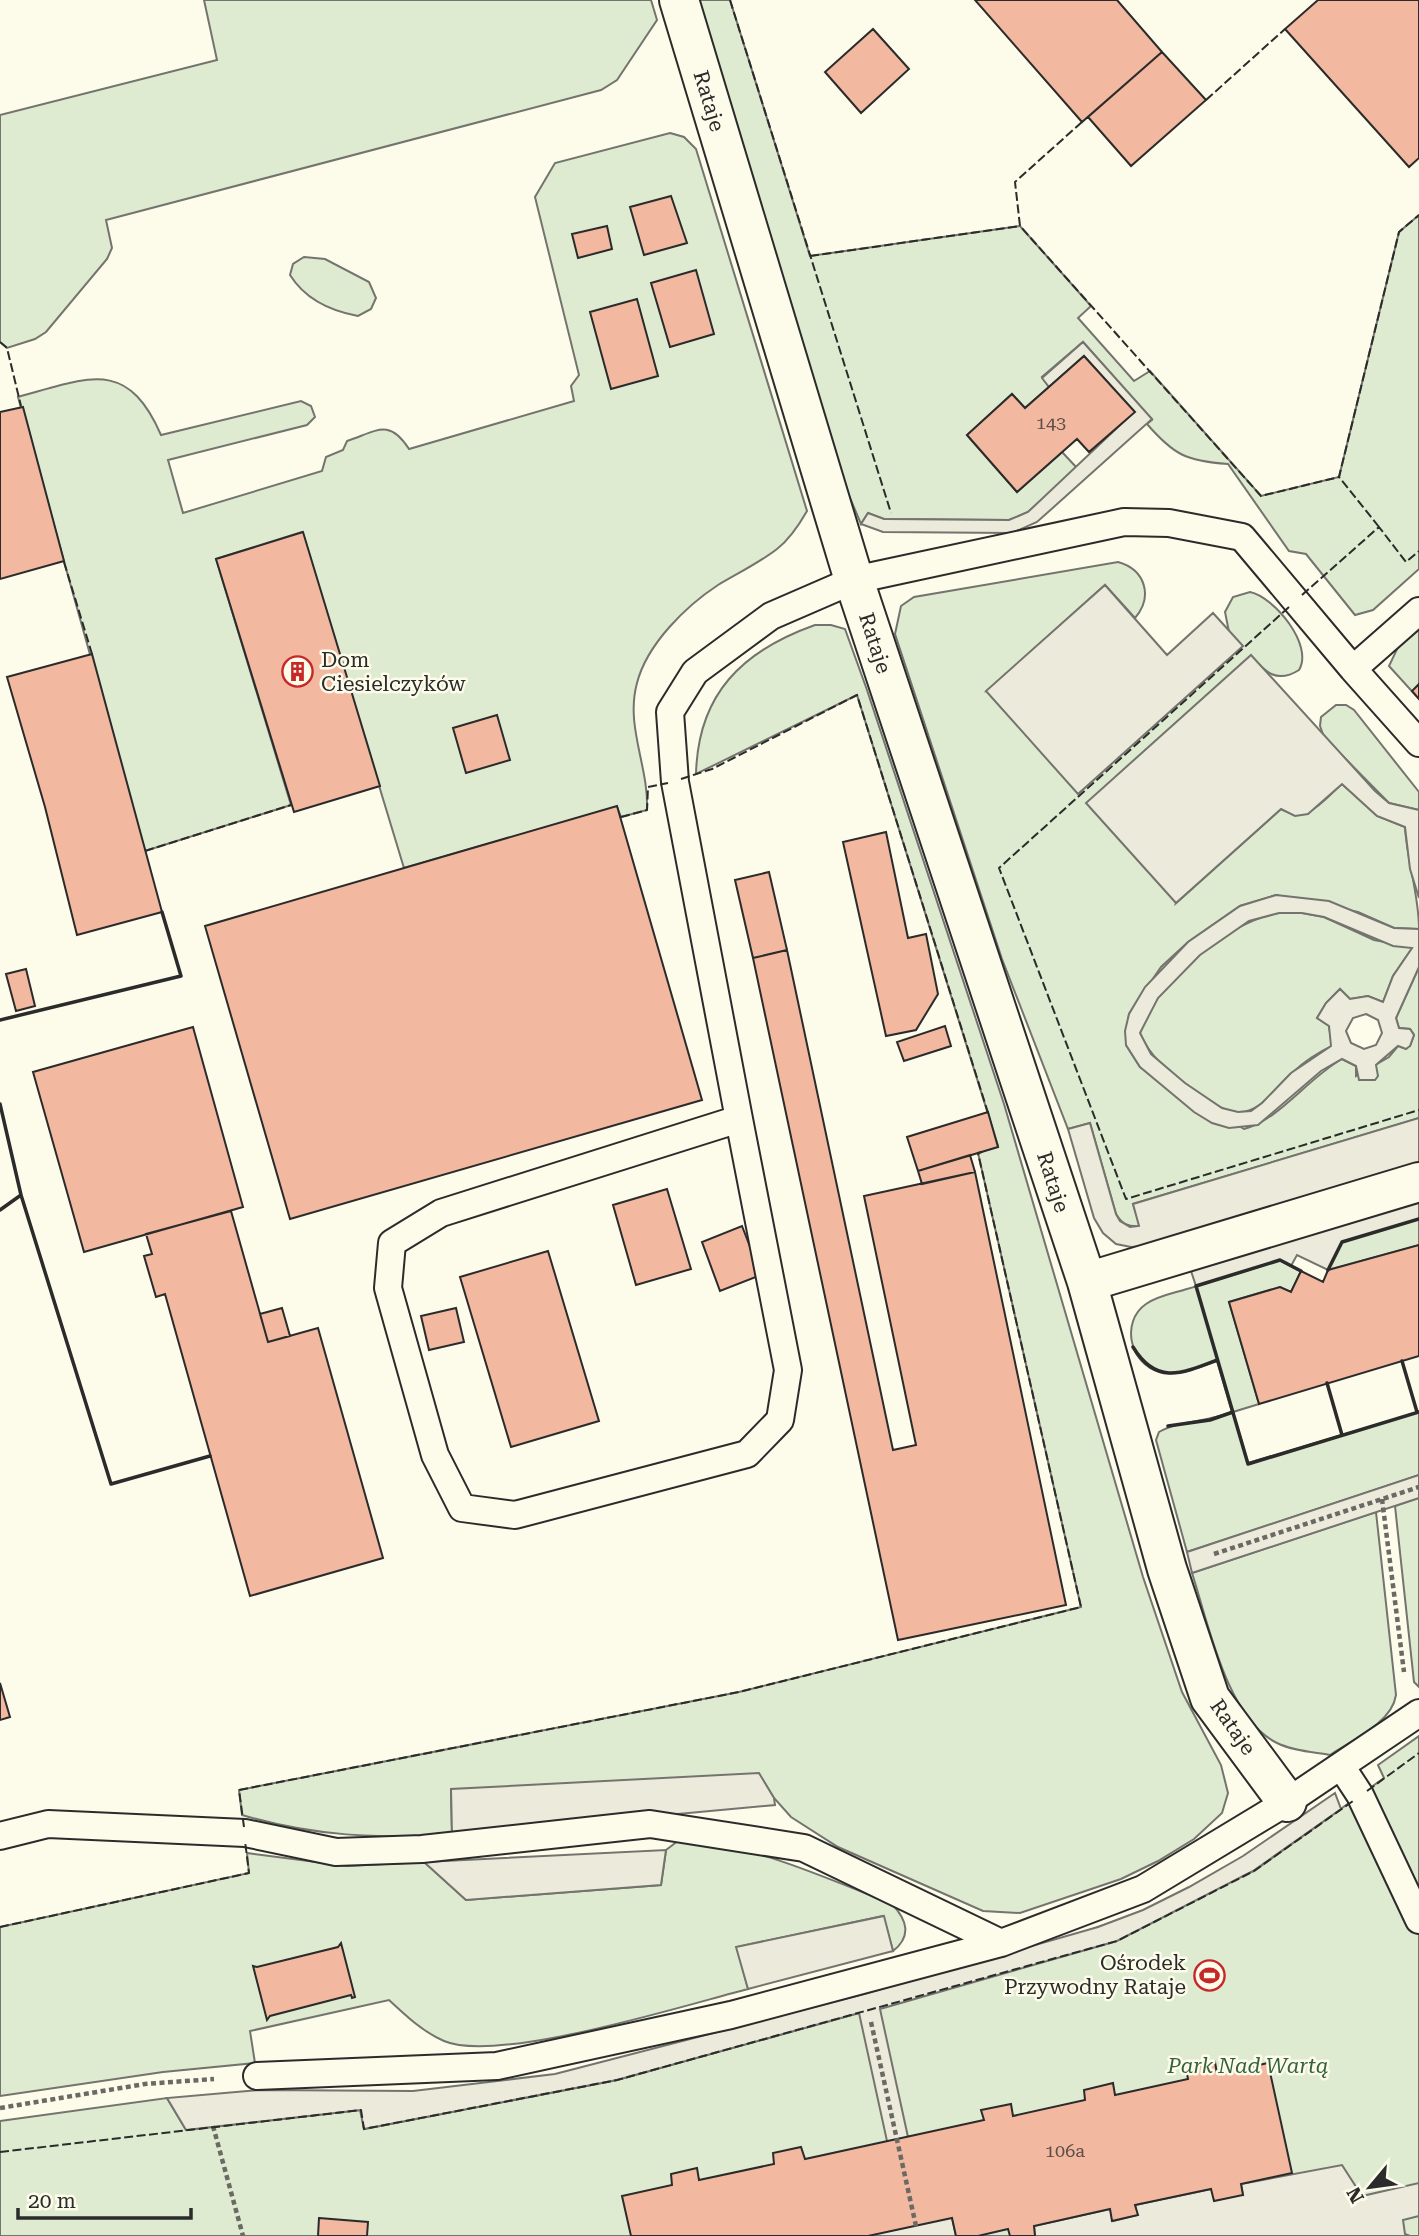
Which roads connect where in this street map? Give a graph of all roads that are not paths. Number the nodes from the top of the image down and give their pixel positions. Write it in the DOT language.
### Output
graph roads {
  1 [pos="679,0"];
  2 [pos="854,580"];
  3 [pos="1419,611"];
  4 [pos="1353,669"];
  5 [pos="1419,743"];
  6 [pos="738,1119"];
  7 [pos="1419,1181"];
  8 [pos="1087,1282"];
  9 [pos="1419,1713"];
  10 [pos="1340,1766"];
  11 [pos="1287,1802"];
  12 [pos="0,1836"];
  13 [pos="1419,1920"];
  14 [pos="1001,1942"];
  15 [pos="257,2076"];
  1 -- 2 [label="street, Rataje"];
  2 -- 4 [label="lane"];
  2 -- 6 [label="lane"];
  2 -- 8 [label="street, Rataje"];
  3 -- 4 [label="lane"];
  4 -- 5 [label="lane"];
  6 -- 6 [label="lane"];
  7 -- 8 [label="street"];
  8 -- 11 [label="street, Rataje"];
  9 -- 10 [label="lane"];
  10 -- 11 [label="lane"];
  10 -- 13 [label="lane"];
  11 -- 14 [label="lane"];
  12 -- 14 [label="lane"];
  14 -- 15 [label="lane"];
}
